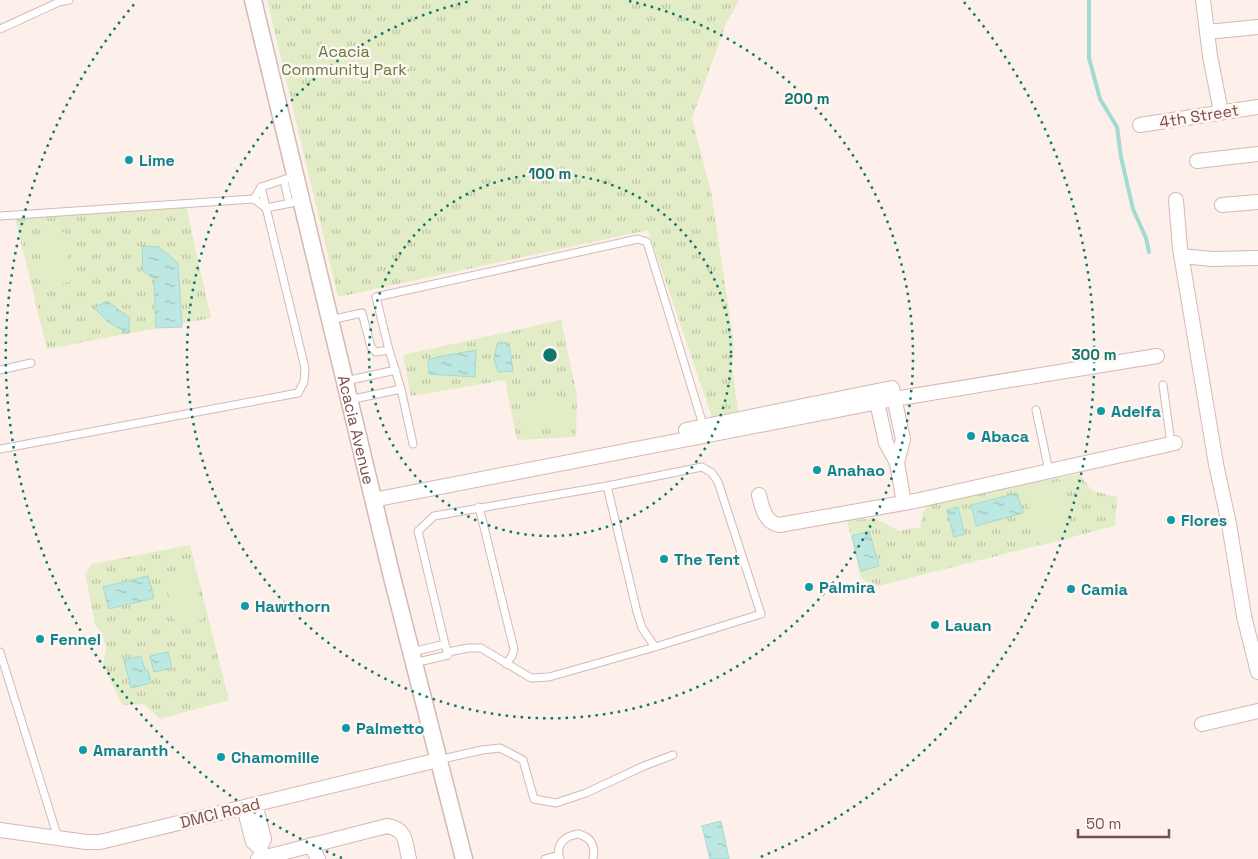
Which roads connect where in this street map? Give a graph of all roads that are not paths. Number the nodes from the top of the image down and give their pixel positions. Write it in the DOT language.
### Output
graph roads {
  1 [pos="47,0"];
  2 [pos="69,0"];
  3 [pos="253,0"];
  4 [pos="1203,0"];
  5 [pos="42,10"];
  6 [pos="1258,27"];
  7 [pos="0,29"];
  8 [pos="1207,32"];
  9 [pos="1258,107"];
  10 [pos="1221,112"];
  11 [pos="1140,125"];
  12 [pos="1258,154"];
  13 [pos="1197,161"];
  14 [pos="290,178"];
  15 [pos="261,187"];
  16 [pos="254,199"];
  17 [pos="1176,200"];
  18 [pos="295,202"];
  19 [pos="1258,202"];
  20 [pos="1222,205"];
  21 [pos="266,208"];
  22 [pos="0,216"];
  23 [pos="1181,256"];
  24 [pos="1258,258"];
  25 [pos="330,320"];
  26 [pos="389,350"];
  27 [pos="1157,356"];
  28 [pos="31,363"];
  29 [pos="0,370"];
  30 [pos="396,370"];
  31 [pos="345,381"];
  32 [pos="1163,385"];
  33 [pos="401,388"];
  34 [pos="894,399"];
  35 [pos="349,400"];
  36 [pos="877,402"];
  37 [pos="1036,410"];
  38 [pos="705,431"];
  39 [pos="413,444"];
  40 [pos="1173,444"];
  41 [pos="0,449"];
  42 [pos="897,463"];
  43 [pos="1049,471"];
  44 [pos="606,486"];
  45 [pos="372,495"];
  46 [pos="759,496"];
  47 [pos="904,504"];
  48 [pos="479,507"];
  49 [pos="446,644"];
  50 [pos="655,647"];
  51 [pos="0,652"];
  52 [pos="448,654"];
  53 [pos="412,658"];
  54 [pos="506,664"];
  55 [pos="1258,672"];
  56 [pos="1258,711"];
  57 [pos="1202,724"];
  58 [pos="673,755"];
  59 [pos="438,760"];
  60 [pos="250,806"];
  61 [pos="1,832"];
  62 [pos="58,838"];
  63 [pos="311,845"];
  64 [pos="260,855"];
  65 [pos="560,857"];
  66 [pos="318,859"];
  67 [pos="409,859"];
  68 [pos="464,859"];
  69 [pos="545,859"];
  70 [pos="593,859"];
  1 -- 5 [label="lane"];
  2 -- 5 [label="lane"];
  3 -- 14 [label="street, Acacia Avenue"];
  4 -- 8 [label="street"];
  5 -- 7 [label="lane"];
  6 -- 8 [label="street"];
  8 -- 10 [label="street"];
  9 -- 10 [label="street, 4th Street"];
  10 -- 11 [label="street, 4th Street"];
  12 -- 13 [label="street"];
  14 -- 15 [label="lane"];
  14 -- 18 [label="street, Acacia Avenue"];
  15 -- 16 [label="lane"];
  15 -- 21 [label="lane"];
  16 -- 21 [label="lane"];
  16 -- 22 [label="lane"];
  17 -- 23 [label="street"];
  18 -- 21 [label="lane"];
  18 -- 25 [label="street, Acacia Avenue"];
  19 -- 20 [label="street"];
  21 -- 41 [label="lane"];
  23 -- 24 [label="street"];
  23 -- 55 [label="street"];
  25 -- 26 [label="lane"];
  25 -- 31 [label="street, Acacia Avenue"];
  26 -- 30 [label="lane"];
  26 -- 38 [label="lane"];
  27 -- 34 [label="street"];
  28 -- 29 [label="lane"];
  30 -- 31 [label="lane"];
  30 -- 33 [label="lane"];
  31 -- 35 [label="street, Acacia Avenue"];
  32 -- 40 [label="lane"];
  33 -- 35 [label="lane"];
  33 -- 39 [label="lane"];
  34 -- 36 [label="street"];
  34 -- 38 [label="street"];
  34 -- 42 [label="street"];
  35 -- 45 [label="street, Acacia Avenue"];
  36 -- 38 [label="street"];
  36 -- 42 [label="street"];
  37 -- 43 [label="lane"];
  38 -- 45 [label="street"];
  40 -- 43 [label="street"];
  42 -- 47 [label="street"];
  43 -- 47 [label="street"];
  44 -- 48 [label="lane"];
  44 -- 50 [label="lane"];
  44 -- 50 [label="lane"];
  45 -- 53 [label="street, Acacia Avenue"];
  46 -- 47 [label="street"];
  48 -- 49 [label="lane"];
  48 -- 54 [label="lane"];
  49 -- 52 [label="lane"];
  49 -- 53 [label="lane"];
  50 -- 54 [label="lane"];
  51 -- 62 [label="lane"];
  52 -- 53 [label="lane"];
  52 -- 54 [label="lane"];
  53 -- 59 [label="street, Acacia Avenue"];
  56 -- 57 [label="street"];
  58 -- 59 [label="lane"];
  59 -- 60 [label="street, DMCI Road"];
  59 -- 68 [label="street, Acacia Avenue"];
  60 -- 62 [label="street, DMCI Road"];
  60 -- 64 [label="street"];
  61 -- 62 [label="street, DMCI Road"];
  63 -- 64 [label="street"];
  63 -- 66 [label="street"];
  63 -- 67 [label="street"];
  65 -- 69 [label="lane"];
  65 -- 70 [label="lane"];
}
